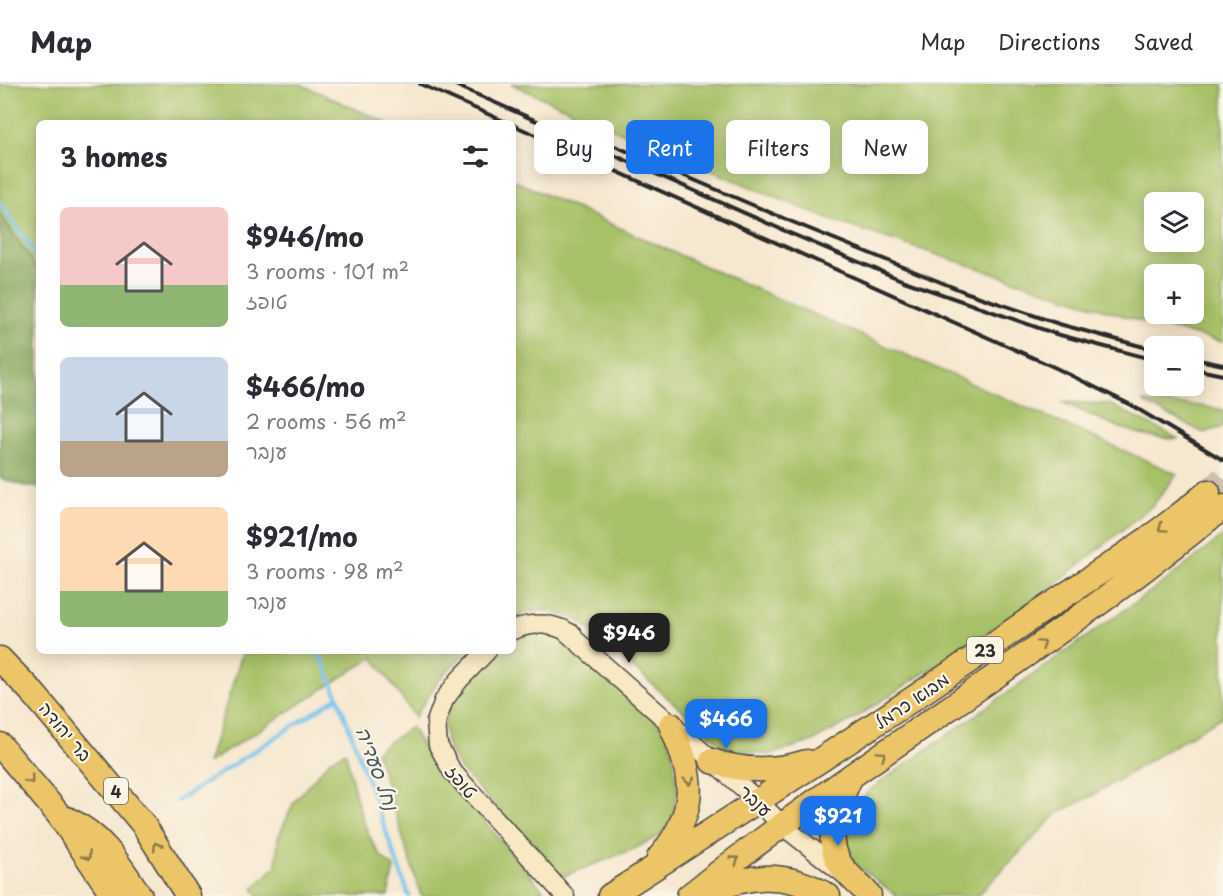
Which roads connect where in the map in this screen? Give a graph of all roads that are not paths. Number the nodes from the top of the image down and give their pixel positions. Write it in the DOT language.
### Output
graph roads {
  1 [pos="1215,500"];
  2 [pos="516,629"];
  3 [pos="0,651"];
  4 [pos="484,654"];
  5 [pos="0,659"];
  6 [pos="33,693"];
  7 [pos="671,725"];
  8 [pos="0,745"];
  9 [pos="827,756"];
  10 [pos="712,761"];
  11 [pos="851,777"];
  12 [pos="758,801"];
  13 [pos="59,815"];
  14 [pos="783,826"];
  15 [pos="647,873"];
  16 [pos="614,894"];
  17 [pos="870,895"];
  18 [pos="114,896"];
  19 [pos="140,896"];
  20 [pos="188,896"];
  21 [pos="565,896"];
  22 [pos="689,896"];
  23 [pos="700,896"];
  24 [pos="828,896"];
  1 -- 9 [label="highway, מבוא כרמל / 23, one-way"];
  11 -- 1 [label="highway, מבוא כרמל / 23, one-way"];
  2 -- 7 [label="street"];
  3 -- 6 [label="highway"];
  4 -- 21 [label="street, טופז"];
  5 -- 6 [label="highway, בר יהודה / 4"];
  20 -- 6 [label="highway, בר יהודה / 4, one-way"];
  7 -- 10 [label="street, ענבר"];
  7 -- 15 [label="highway, one-way"];
  8 -- 13 [label="highway, one-way"];
  9 -- 10 [label="highway"];
  9 -- 12 [label="highway, מבוא כרמל / 23"];
  10 -- 12 [label="street, ענבר"];
  11 -- 14 [label="highway, מבוא כרמל / 23"];
  11 -- 17 [label="highway"];
  12 -- 14 [label="street, ענבר"];
  12 -- 15 [label="highway, 23"];
  13 -- 18 [label="highway, one-way"];
  13 -- 19 [label="highway"];
  14 -- 17 [label="street, ענבר"];
  22 -- 14 [label="highway, 23, one-way"];
  15 -- 16 [label="highway, 23"];
  23 -- 24 [label="highway"];
}
